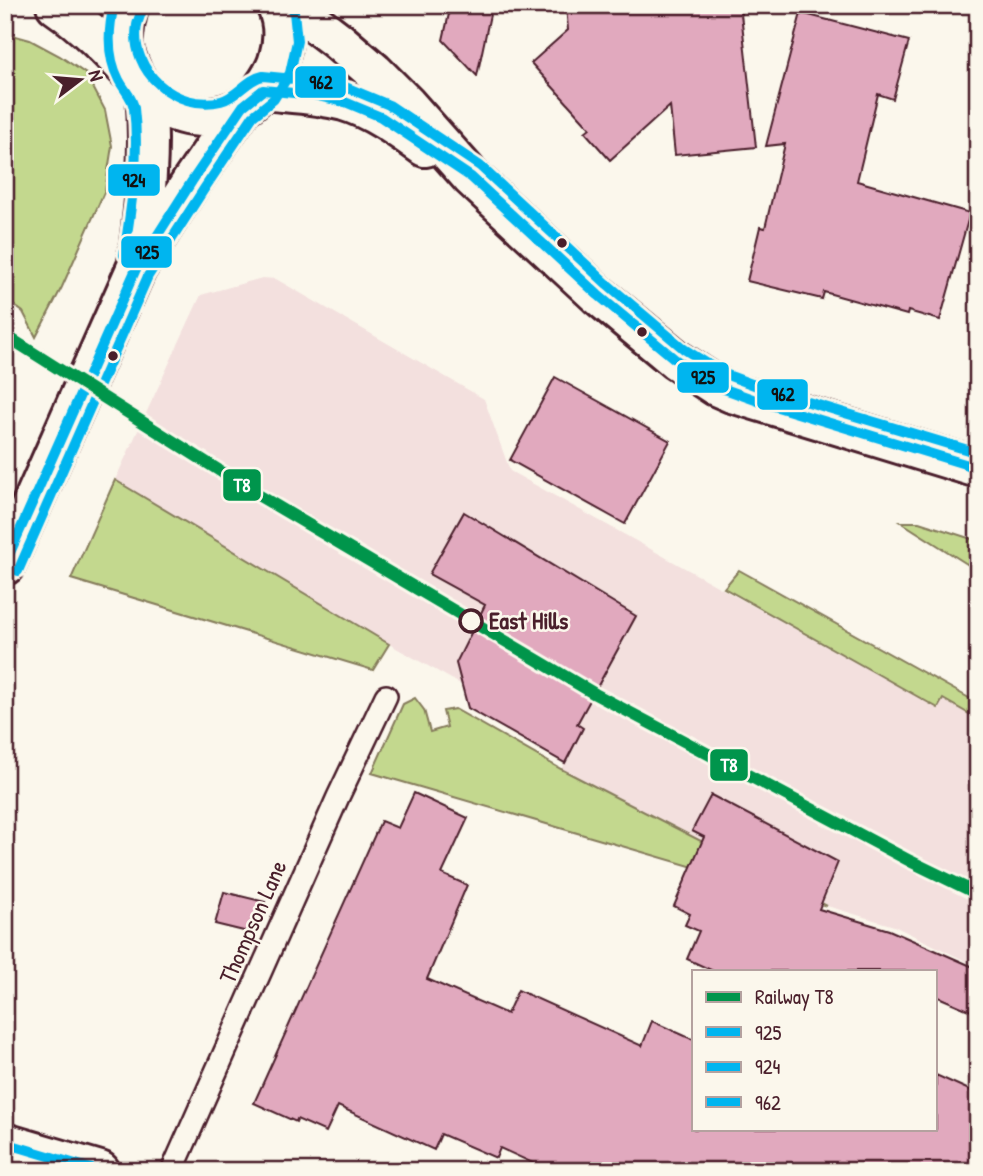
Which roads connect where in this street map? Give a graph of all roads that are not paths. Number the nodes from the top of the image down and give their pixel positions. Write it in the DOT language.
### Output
graph roads {
  1 [pos="57,5"];
  2 [pos="129,5"];
  3 [pos="276,5"];
  4 [pos="290,5"];
  5 [pos="139,84"];
  6 [pos="253,98"];
  7 [pos="471,177"];
  8 [pos="136,269"];
  9 [pos="978,468"];
  10 [pos="5,565"];
  11 [pos="386,696"];
  12 [pos="5,1143"];
  13 [pos="100,1171"];
  14 [pos="172,1171"];
  1 -- 5 [label="main road"];
  2 -- 5 [label="main road"];
  3 -- 6 [label="main road"];
  4 -- 7 [label="main road"];
  5 -- 6 [label="main road"];
  5 -- 8 [label="main road"];
  6 -- 7 [label="main road"];
  6 -- 8 [label="main road"];
  7 -- 9 [label="main road"];
  8 -- 10 [label="main road"];
  11 -- 14 [label="lane, Thompson Lane"];
  12 -- 13 [label="main road"];
}
